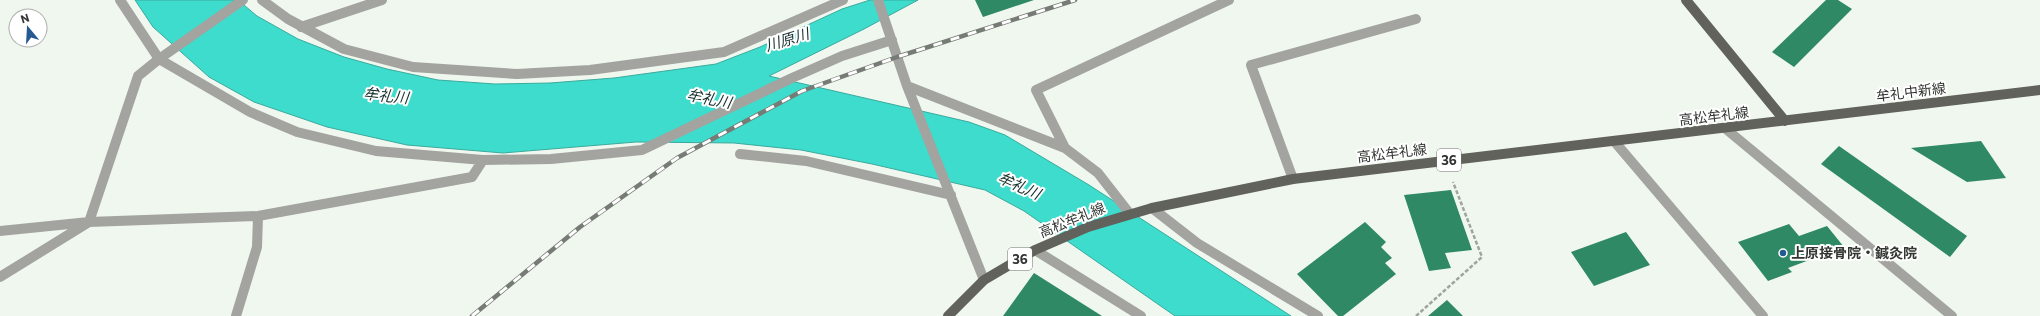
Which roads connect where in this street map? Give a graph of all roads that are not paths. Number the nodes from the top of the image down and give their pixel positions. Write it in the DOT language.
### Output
graph roads {
  1 [pos="120,0"];
  2 [pos="243,0"];
  3 [pos="262,0"];
  4 [pos="382,0"];
  5 [pos="842,0"];
  6 [pos="878,0"];
  7 [pos="1229,0"];
  8 [pos="1686,0"];
  9 [pos="1416,20"];
  10 [pos="301,26"];
  11 [pos="892,40"];
  12 [pos="159,59"];
  13 [pos="907,86"];
  14 [pos="2040,90"];
  15 [pos="1785,121"];
  16 [pos="1726,128"];
  17 [pos="1614,141"];
  18 [pos="1065,148"];
  19 [pos="740,154"];
  20 [pos="483,160"];
  21 [pos="1293,179"];
  22 [pos="951,195"];
  23 [pos="1152,208"];
  24 [pos="1130,214"];
  25 [pos="258,216"];
  26 [pos="89,222"];
  27 [pos="0,231"];
  28 [pos="1035,250"];
  29 [pos="0,277"];
  30 [pos="984,280"];
  31 [pos="236,316"];
  32 [pos="948,316"];
  33 [pos="1141,316"];
  34 [pos="1318,316"];
  35 [pos="1763,316"];
  36 [pos="1952,316"];
  1 -- 12 [label="street"];
  2 -- 12 [label="street"];
  3 -- 10 [label="street"];
  4 -- 10 [label="street"];
  5 -- 10 [label="street"];
  6 -- 11 [label="street"];
  7 -- 18 [label="street"];
  8 -- 15 [label="main road, 高松牟礼線"];
  9 -- 21 [label="street"];
  11 -- 13 [label="street"];
  11 -- 20 [label="street"];
  12 -- 20 [label="street"];
  12 -- 26 [label="street"];
  13 -- 18 [label="street"];
  13 -- 22 [label="street"];
  14 -- 15 [label="main road, 牟礼中新線"];
  15 -- 16 [label="main road, 高松牟礼線 / 36"];
  16 -- 17 [label="main road, 高松牟礼線 / 36"];
  16 -- 36 [label="street"];
  17 -- 21 [label="main road, 高松牟礼線 / 36"];
  17 -- 35 [label="street"];
  18 -- 24 [label="street"];
  19 -- 22 [label="street"];
  20 -- 25 [label="street"];
  21 -- 23 [label="main road, 高松牟礼線 / 36"];
  22 -- 30 [label="street"];
  23 -- 24 [label="main road, 高松牟礼線 / 36"];
  23 -- 34 [label="street"];
  24 -- 28 [label="main road, 高松牟礼線 / 36"];
  25 -- 26 [label="street"];
  25 -- 31 [label="street"];
  26 -- 27 [label="street"];
  26 -- 29 [label="street"];
  28 -- 30 [label="main road, 高松牟礼線 / 36"];
  28 -- 33 [label="street"];
  30 -- 32 [label="main road, 高松牟礼線 / 36"];
}
